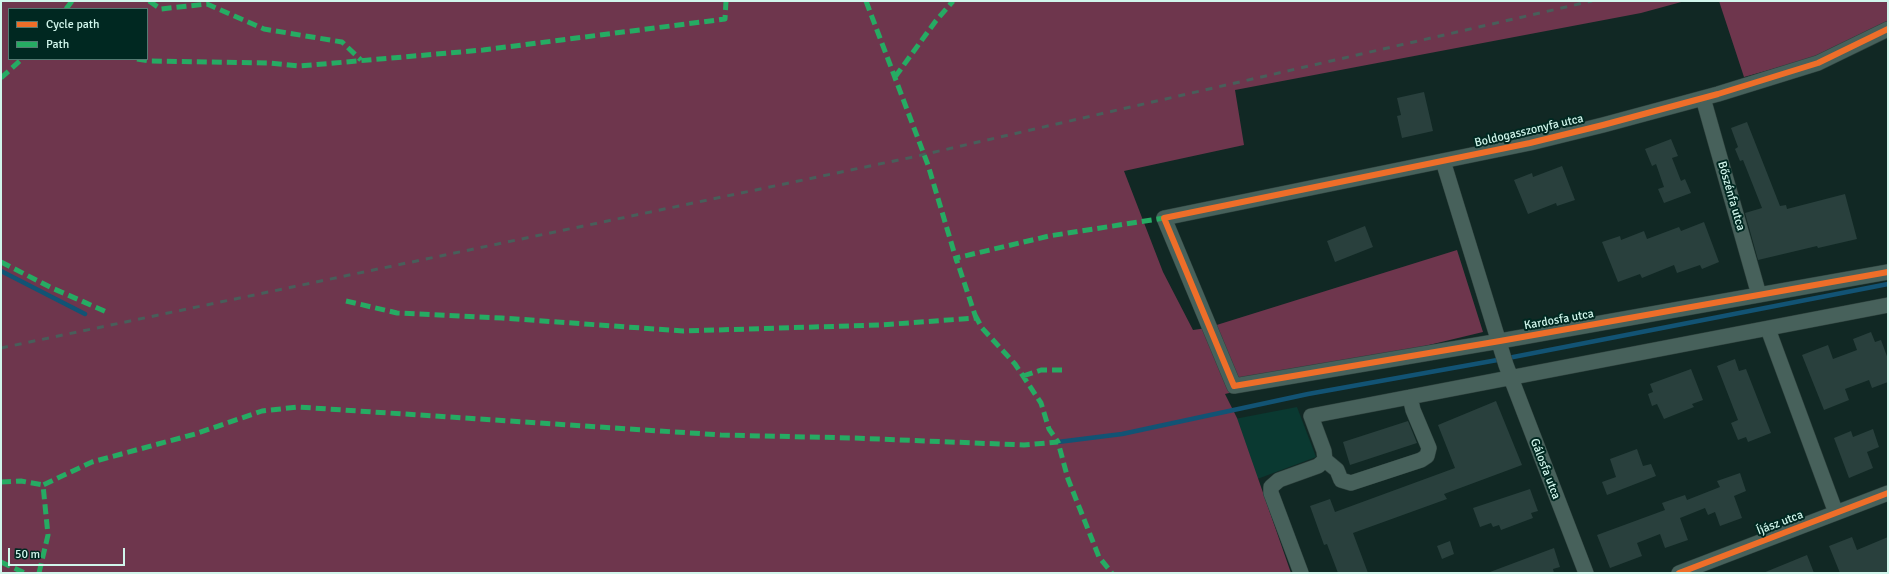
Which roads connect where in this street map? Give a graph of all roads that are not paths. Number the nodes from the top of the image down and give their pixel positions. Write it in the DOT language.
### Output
graph roads {
  1 [pos="1888,29"];
  2 [pos="1703,98"];
  3 [pos="1443,161"];
  4 [pos="1888,272"];
  5 [pos="1759,295"];
  6 [pos="1888,305"];
  7 [pos="1768,329"];
  8 [pos="1500,345"];
  9 [pos="1508,372"];
  10 [pos="1234,386"];
  11 [pos="1410,397"];
  12 [pos="1325,460"];
  13 [pos="1888,493"];
  14 [pos="1836,513"];
  15 [pos="1300,573"];
  16 [pos="1586,573"];
  17 [pos="1679,573"];
  1 -- 2 [label="street, Boldogasszonyfa utca"];
  2 -- 3 [label="street, Boldogasszonyfa utca"];
  2 -- 5 [label="street, Bőszénfa utca"];
  3 -- 8 [label="street"];
  3 -- 10 [label="street, Boldogasszonyfa utca"];
  4 -- 5 [label="street, Kardosfa utca"];
  5 -- 8 [label="street, Kardosfa utca"];
  6 -- 7 [label="street"];
  7 -- 9 [label="street"];
  7 -- 14 [label="street"];
  8 -- 9 [label="street, Gálosfa utca"];
  8 -- 10 [label="street, Kardosfa utca"];
  9 -- 11 [label="street"];
  9 -- 16 [label="street, Gálosfa utca"];
  11 -- 12 [label="street"];
  11 -- 12 [label="street"];
  12 -- 15 [label="street"];
  13 -- 14 [label="street, Íjász utca"];
  14 -- 17 [label="street, Íjász utca"];
}
